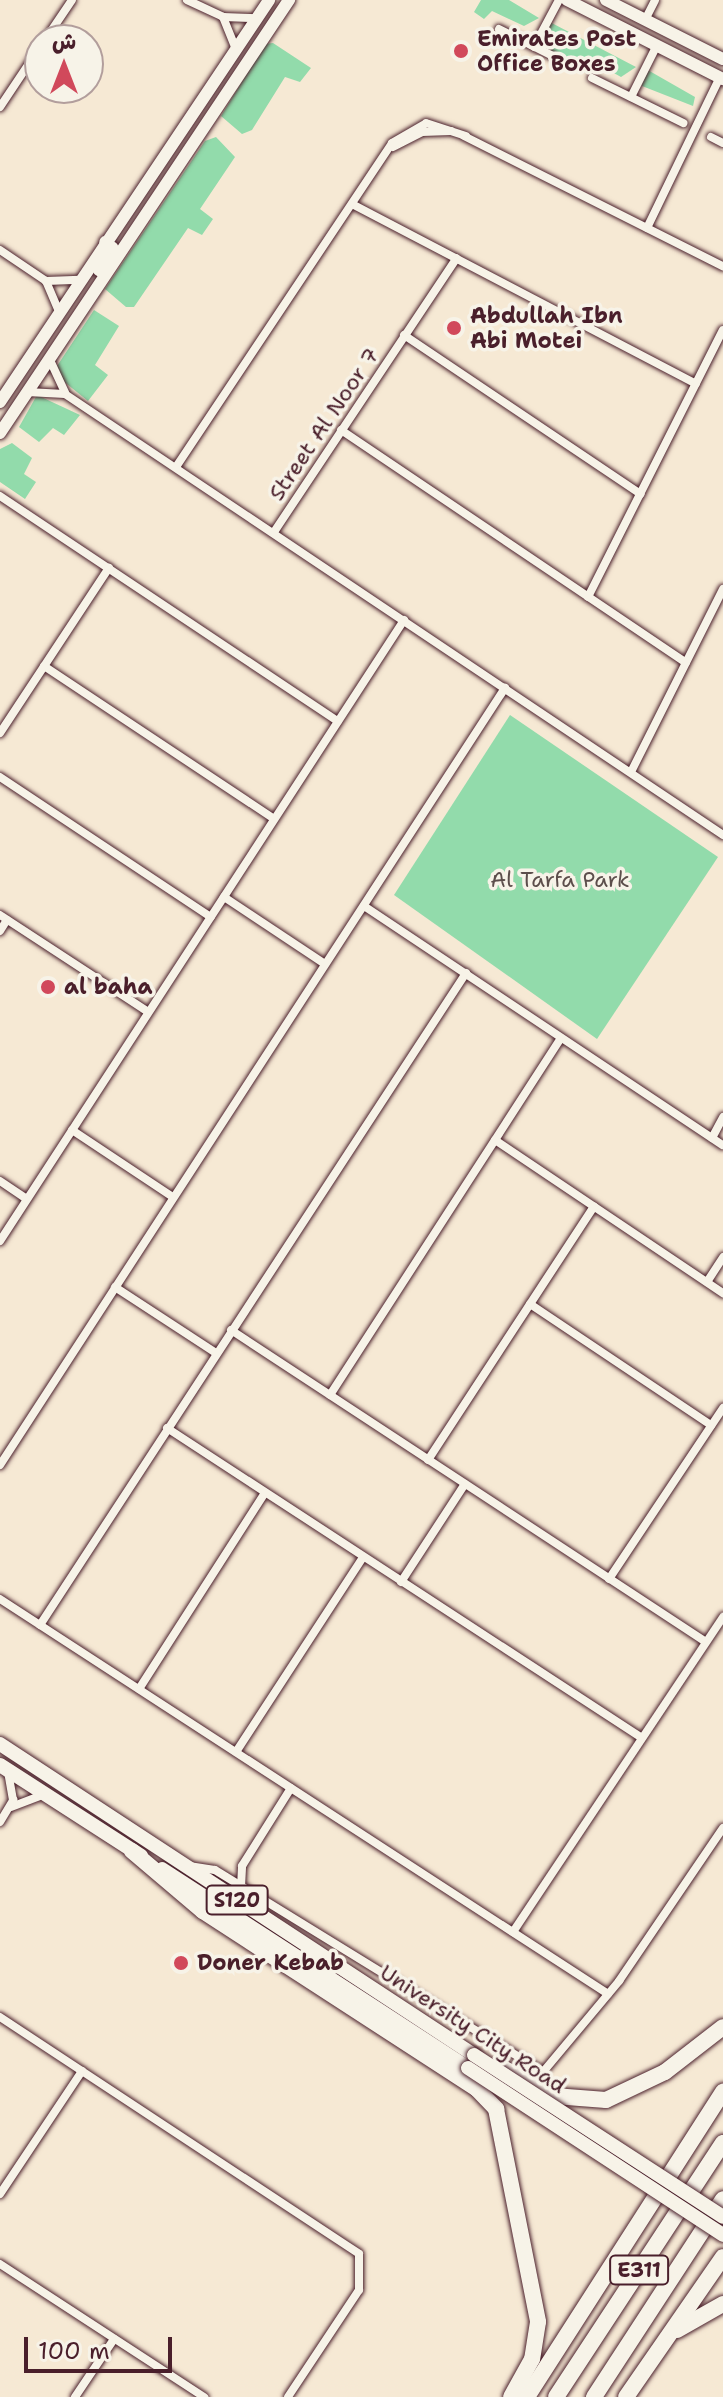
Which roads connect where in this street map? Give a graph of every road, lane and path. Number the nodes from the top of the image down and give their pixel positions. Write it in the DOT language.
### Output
graph roads {
  1 [pos="72,0"];
  2 [pos="187,0"];
  3 [pos="269,0"];
  4 [pos="289,0"];
  5 [pos="559,0"];
  6 [pos="567,0"];
  7 [pos="606,0"];
  8 [pos="655,0"];
  9 [pos="223,17"];
  10 [pos="257,18"];
  11 [pos="645,20"];
  12 [pos="56,24"];
  13 [pos="499,29"];
  14 [pos="657,45"];
  15 [pos="534,47"];
  16 [pos="236,49"];
  17 [pos="553,56"];
  18 [pos="723,61"];
  19 [pos="693,63"];
  20 [pos="24,71"];
  21 [pos="592,78"];
  22 [pos="721,78"];
  23 [pos="631,97"];
  24 [pos="0,107"];
  25 [pos="683,123"];
  26 [pos="711,137"];
  27 [pos="723,143"];
  28 [pos="352,204"];
  29 [pos="647,228"];
  30 [pos="105,242"];
  31 [pos="0,250"];
  32 [pos="457,258"];
  33 [pos="723,266"];
  34 [pos="80,280"];
  35 [pos="46,281"];
  36 [pos="93,293"];
  37 [pos="59,312"];
  38 [pos="723,330"];
  39 [pos="404,335"];
  40 [pos="49,358"];
  41 [pos="696,384"];
  42 [pos="27,392"];
  43 [pos="65,394"];
  44 [pos="0,402"];
  45 [pos="341,430"];
  46 [pos="0,433"];
  47 [pos="176,467"];
  48 [pos="641,494"];
  49 [pos="0,496"];
  50 [pos="274,532"];
  51 [pos="109,568"];
  52 [pos="723,589"];
  53 [pos="588,597"];
  54 [pos="404,620"];
  55 [pos="686,663"];
  56 [pos="44,666"];
  57 [pos="505,688"];
  58 [pos="338,721"];
  59 [pos="0,733"];
  60 [pos="631,772"];
  61 [pos="0,777"];
  62 [pos="274,819"];
  63 [pos="723,835"];
  64 [pos="224,897"];
  65 [pos="364,906"];
  66 [pos="4,917"];
  67 [pos="211,917"];
  68 [pos="0,931"];
  69 [pos="325,964"];
  70 [pos="466,973"];
  71 [pos="148,1012"];
  72 [pos="561,1038"];
  73 [pos="723,1117"];
  74 [pos="72,1130"];
  75 [pos="712,1138"];
  76 [pos="495,1140"];
  77 [pos="723,1145"];
  78 [pos="0,1181"];
  79 [pos="173,1197"];
  80 [pos="27,1199"];
  81 [pos="594,1206"];
  82 [pos="0,1241"];
  83 [pos="723,1257"];
  84 [pos="707,1282"];
  85 [pos="115,1287"];
  86 [pos="723,1293"];
  87 [pos="530,1304"];
  88 [pos="231,1330"];
  89 [pos="216,1353"];
  90 [pos="330,1395"];
  91 [pos="723,1408"];
  92 [pos="711,1425"];
  93 [pos="167,1428"];
  94 [pos="428,1460"];
  95 [pos="0,1465"];
  96 [pos="465,1484"];
  97 [pos="265,1493"];
  98 [pos="363,1557"];
  99 [pos="609,1579"];
  100 [pos="401,1582"];
  101 [pos="0,1599"];
  102 [pos="723,1617"];
  103 [pos="40,1625"];
  104 [pos="706,1642"];
  105 [pos="139,1689"];
  106 [pos="642,1738"];
  107 [pos="0,1744"];
  108 [pos="236,1752"];
  109 [pos="3,1767"];
  110 [pos="291,1788"];
  111 [pos="47,1795"];
  112 [pos="10,1807"];
  113 [pos="0,1822"];
  114 [pos="723,1828"];
  115 [pos="132,1851"];
  116 [pos="184,1866"];
  117 [pos="242,1866"];
  118 [pos="222,1874"];
  119 [pos="241,1887"];
  120 [pos="513,1932"];
  121 [pos="608,1994"];
  122 [pos="0,2017"];
  123 [pos="723,2027"];
  124 [pos="471,2062"];
  125 [pos="82,2071"];
  126 [pos="723,2092"];
  127 [pos="723,2143"];
  128 [pos="0,2194"];
  129 [pos="723,2199"];
  130 [pos="723,2217"];
  131 [pos="723,2235"];
  132 [pos="723,2257"];
  133 [pos="0,2264"];
  134 [pos="723,2304"];
  135 [pos="669,2336"];
  136 [pos="114,2339"];
  137 [pos="75,2397"];
  138 [pos="204,2397"];
  139 [pos="288,2397"];
  140 [pos="511,2397"];
  141 [pos="527,2397"];
  142 [pos="556,2397"];
  143 [pos="594,2397"];
  144 [pos="626,2397"];
  1 -- 12 [label="street"];
  2 -- 9 [label="street"];
  3 -- 10 [label="main road"];
  4 -- 36 [label="main road"];
  5 -- 15 [label="street"];
  6 -- 14 [label="main road"];
  7 -- 11 [label="main road"];
  8 -- 11 [label="street"];
  9 -- 10 [label="street"];
  9 -- 16 [label="street"];
  10 -- 16 [label="main road"];
  11 -- 18 [label="main road"];
  13 -- 15 [label="street"];
  14 -- 19 [label="main road"];
  14 -- 23 [label="street"];
  15 -- 17 [label="street"];
  16 -- 30 [label="main road"];
  18 -- 19 [label="main road"];
  19 -- 22 [label="main road"];
  20 -- 24 [label="street"];
  21 -- 23 [label="street"];
  22 -- 29 [label="street"];
  23 -- 25 [label="street"];
  26 -- 27 [label="street"];
  28 -- 29 [label="street"];
  28 -- 32 [label="street"];
  28 -- 47 [label="street"];
  29 -- 33 [label="street"];
  30 -- 34 [label="main road"];
  30 -- 36 [label="main road"];
  31 -- 35 [label="street"];
  32 -- 39 [label="street, Street Al Noor 7"];
  32 -- 41 [label="street"];
  34 -- 35 [label="street"];
  34 -- 37 [label="main road"];
  35 -- 37 [label="street"];
  36 -- 40 [label="main road"];
  37 -- 44 [label="main road"];
  38 -- 41 [label="street"];
  39 -- 45 [label="street, Street Al Noor 7"];
  39 -- 48 [label="street"];
  40 -- 42 [label="main road"];
  40 -- 43 [label="street"];
  41 -- 48 [label="street"];
  42 -- 43 [label="street"];
  42 -- 46 [label="main road"];
  43 -- 47 [label="street"];
  45 -- 50 [label="street, Street Al Noor 7"];
  45 -- 53 [label="street"];
  47 -- 50 [label="street"];
  48 -- 53 [label="street"];
  49 -- 51 [label="street"];
  50 -- 54 [label="street"];
  51 -- 56 [label="street"];
  51 -- 58 [label="street"];
  52 -- 55 [label="street"];
  53 -- 55 [label="street"];
  54 -- 57 [label="street"];
  54 -- 58 [label="street"];
  55 -- 60 [label="street"];
  56 -- 59 [label="street"];
  56 -- 62 [label="street"];
  57 -- 60 [label="street"];
  57 -- 65 [label="street"];
  58 -- 62 [label="street"];
  60 -- 63 [label="street"];
  61 -- 67 [label="street"];
  62 -- 64 [label="street"];
  64 -- 67 [label="street"];
  64 -- 69 [label="street"];
  65 -- 69 [label="street"];
  65 -- 70 [label="street"];
  66 -- 68 [label="street"];
  66 -- 71 [label="street"];
  67 -- 71 [label="street"];
  69 -- 79 [label="street"];
  70 -- 72 [label="street"];
  70 -- 88 [label="street"];
  71 -- 74 [label="street"];
  72 -- 75 [label="street"];
  72 -- 76 [label="street"];
  73 -- 75 [label="street"];
  74 -- 79 [label="street"];
  74 -- 80 [label="street"];
  75 -- 77 [label="street"];
  76 -- 81 [label="street"];
  76 -- 90 [label="street"];
  78 -- 80 [label="street"];
  79 -- 85 [label="street"];
  80 -- 82 [label="street"];
  81 -- 84 [label="street"];
  81 -- 87 [label="street"];
  83 -- 84 [label="street"];
  84 -- 86 [label="street"];
  85 -- 89 [label="street"];
  85 -- 95 [label="street"];
  87 -- 92 [label="street"];
  87 -- 94 [label="street"];
  88 -- 89 [label="street"];
  88 -- 90 [label="street"];
  89 -- 93 [label="street"];
  90 -- 94 [label="street"];
  91 -- 92 [label="street"];
  92 -- 99 [label="street"];
  93 -- 97 [label="street"];
  93 -- 103 [label="street"];
  94 -- 96 [label="street"];
  96 -- 99 [label="street"];
  96 -- 100 [label="street"];
  97 -- 98 [label="street"];
  97 -- 105 [label="street"];
  98 -- 100 [label="street"];
  98 -- 108 [label="street"];
  99 -- 104 [label="street"];
  100 -- 106 [label="street"];
  101 -- 103 [label="street"];
  102 -- 104 [label="street"];
  103 -- 105 [label="street"];
  104 -- 106 [label="street"];
  105 -- 108 [label="street"];
  106 -- 120 [label="street"];
  107 -- 116 [label="main road, University City Road / S120"];
  108 -- 110 [label="street"];
  109 -- 111 [label="main road, University City Road / S120"];
  109 -- 112 [label="street"];
  110 -- 117 [label="street"];
  110 -- 120 [label="street"];
  111 -- 112 [label="street"];
  111 -- 115 [label="main road, University City Road / S120"];
  112 -- 113 [label="street"];
  114 -- 121 [label="street"];
  115 -- 124 [label="main road, University City Road / S120"];
  115 -- 140 [label="highway"];
  116 -- 118 [label="street"];
  116 -- 124 [label="main road, University City Road / S120"];
  117 -- 118 [label="street"];
  117 -- 119 [label="street"];
  118 -- 119 [label="street"];
  119 -- 121 [label="street"];
  120 -- 121 [label="street"];
  122 -- 125 [label="street"];
  123 -- 124 [label="highway"];
  124 -- 130 [label="main road, University City Road / S120, bridge"];
  124 -- 131 [label="main road, University City Road / S120, bridge"];
  125 -- 128 [label="street"];
  125 -- 139 [label="street"];
  126 -- 141 [label="highway"];
  127 -- 142 [label="highway, E311"];
  129 -- 143 [label="highway, E311"];
  132 -- 135 [label="highway"];
  133 -- 136 [label="street"];
  134 -- 135 [label="highway"];
  135 -- 144 [label="highway"];
  136 -- 137 [label="street"];
  136 -- 138 [label="street"];
}
